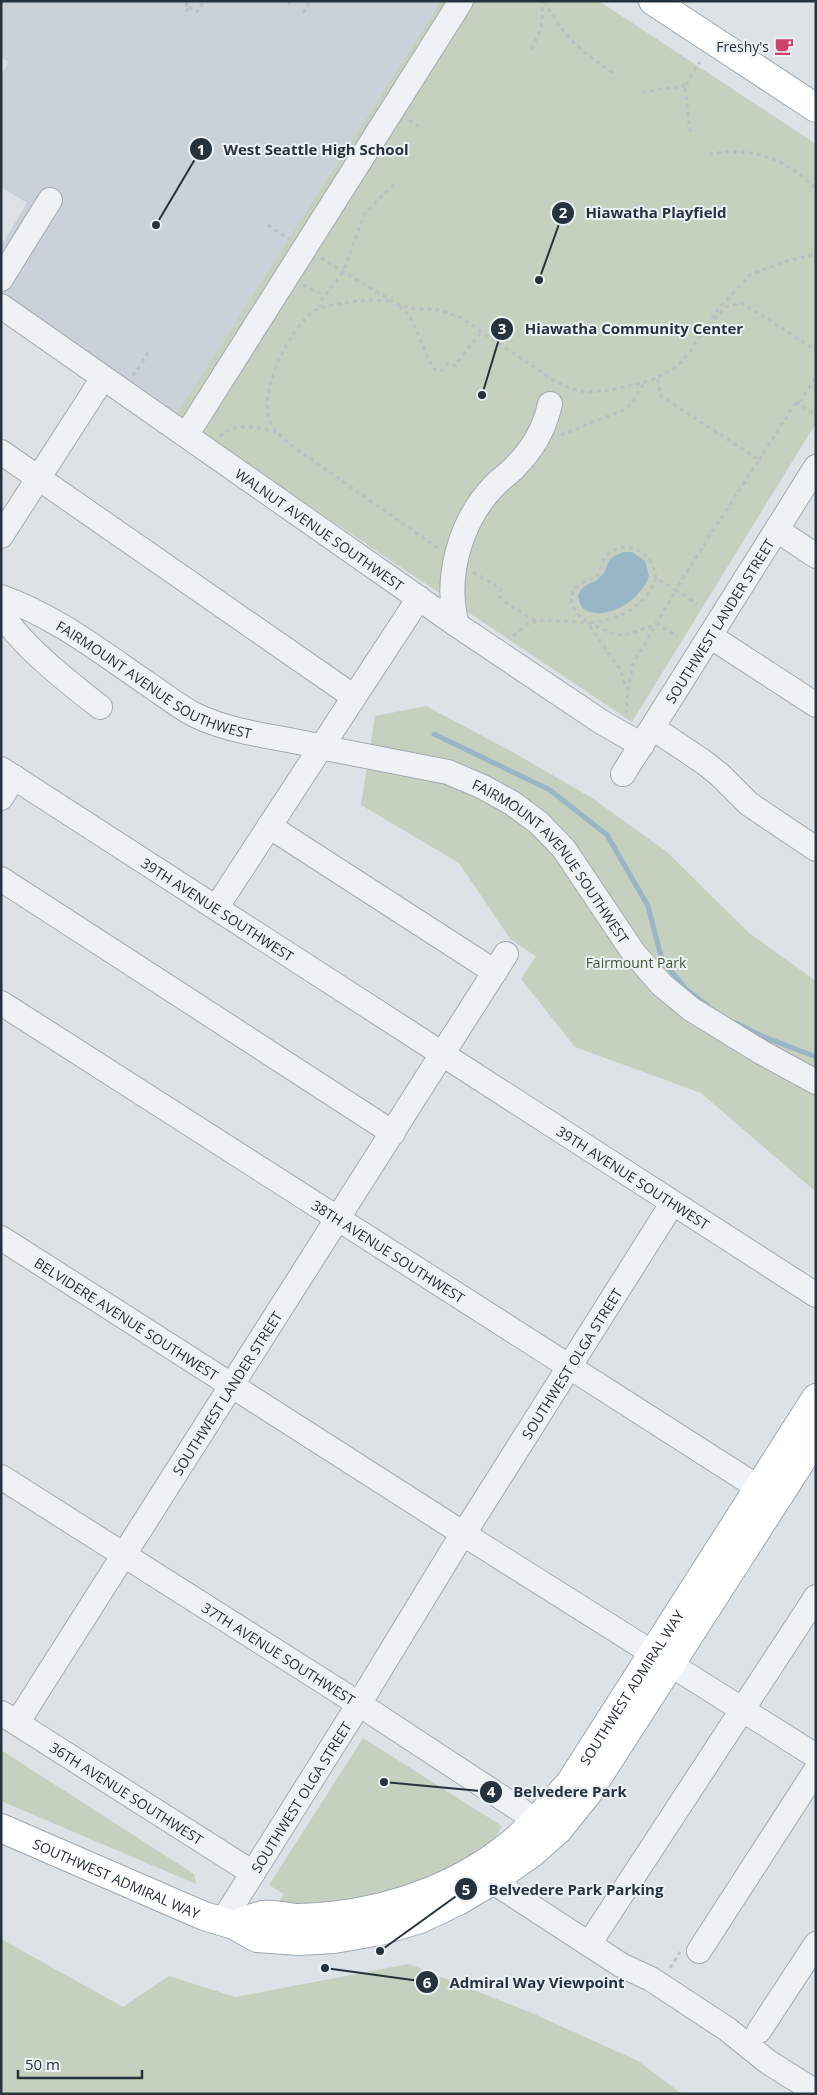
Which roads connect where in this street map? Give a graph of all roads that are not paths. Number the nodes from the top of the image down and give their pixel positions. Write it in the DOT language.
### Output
graph roads {
  1 [pos="461,1"];
  2 [pos="653,1"];
  3 [pos="816,108"];
  4 [pos="50,200"];
  5 [pos="1,279"];
  6 [pos="1,306"];
  7 [pos="103,378"];
  8 [pos="550,404"];
  9 [pos="187,434"];
  10 [pos="1,452"];
  11 [pos="816,467"];
  12 [pos="39,478"];
  13 [pos="776,530"];
  14 [pos="1,536"];
  15 [pos="816,556"];
  16 [pos="1,597"];
  17 [pos="419,598"];
  18 [pos="1,611"];
  19 [pos="457,625"];
  20 [pos="710,636"];
  21 [pos="354,697"];
  22 [pos="816,705"];
  23 [pos="100,707"];
  24 [pos="647,736"];
  25 [pos="321,747"];
  26 [pos="8,773"];
  27 [pos="623,774"];
  28 [pos="1,798"];
  29 [pos="269,826"];
  30 [pos="816,849"];
  31 [pos="1,879"];
  32 [pos="216,908"];
  33 [pos="1,1003"];
  34 [pos="442,1054"];
  35 [pos="816,1082"];
  36 [pos="392,1133"];
  37 [pos="672,1204"];
  38 [pos="338,1218"];
  39 [pos="1,1238"];
  40 [pos="816,1296"];
  41 [pos="570,1366"];
  42 [pos="232,1385"];
  43 [pos="816,1398"];
  44 [pos="816,1438"];
  45 [pos="1,1477"];
  46 [pos="768,1494"];
  47 [pos="463,1533"];
  48 [pos="123,1556"];
  49 [pos="816,1597"];
  50 [pos="662,1658"];
  51 [pos="359,1704"];
  52 [pos="742,1709"];
  53 [pos="9,1718"];
  54 [pos="816,1756"];
  55 [pos="816,1770"];
  56 [pos="1,1828"];
  57 [pos="540,1831"];
  58 [pos="253,1873"];
  59 [pos="492,1881"];
  60 [pos="228,1923"];
  61 [pos="589,1944"];
  62 [pos="816,1944"];
  63 [pos="698,1950"];
  64 [pos="759,2031"];
  65 [pos="816,2092"];
  1 -- 9 [label="street"];
  2 -- 3 [label="main road"];
  4 -- 5 [label="street"];
  6 -- 7 [label="street, WALNUT AVENUE SOUTHWEST"];
  7 -- 9 [label="street, WALNUT AVENUE SOUTHWEST"];
  7 -- 12 [label="street"];
  8 -- 19 [label="street"];
  9 -- 17 [label="street, WALNUT AVENUE SOUTHWEST"];
  10 -- 12 [label="street"];
  11 -- 13 [label="street, SOUTHWEST LANDER STREET"];
  12 -- 14 [label="street"];
  12 -- 21 [label="street"];
  13 -- 15 [label="street"];
  13 -- 20 [label="street, SOUTHWEST LANDER STREET"];
  16 -- 25 [label="street, FAIRMOUNT AVENUE SOUTHWEST"];
  17 -- 19 [label="street, WALNUT AVENUE SOUTHWEST"];
  17 -- 21 [label="street"];
  18 -- 23 [label="street"];
  19 -- 24 [label="street, WALNUT AVENUE SOUTHWEST"];
  20 -- 22 [label="street"];
  20 -- 24 [label="street, SOUTHWEST LANDER STREET"];
  21 -- 25 [label="street"];
  24 -- 27 [label="street, SOUTHWEST LANDER STREET"];
  24 -- 30 [label="street, WALNUT AVENUE SOUTHWEST"];
  25 -- 29 [label="street"];
  25 -- 35 [label="street, FAIRMOUNT AVENUE SOUTHWEST"];
  26 -- 28 [label="street"];
  26 -- 32 [label="street, 39TH AVENUE SOUTHWEST"];
  29 -- 32 [label="street"];
  29 -- 34 [label="street, SOUTHWEST LANDER STREET"];
  31 -- 36 [label="street"];
  32 -- 34 [label="street, 39TH AVENUE SOUTHWEST"];
  33 -- 38 [label="street, 38TH AVENUE SOUTHWEST"];
  34 -- 36 [label="street, SOUTHWEST LANDER STREET"];
  34 -- 37 [label="street, 39TH AVENUE SOUTHWEST"];
  36 -- 38 [label="street, SOUTHWEST LANDER STREET"];
  37 -- 40 [label="street, 39TH AVENUE SOUTHWEST"];
  37 -- 41 [label="street, SOUTHWEST OLGA STREET"];
  38 -- 41 [label="street, 38TH AVENUE SOUTHWEST"];
  38 -- 42 [label="street, SOUTHWEST LANDER STREET"];
  39 -- 42 [label="street, BELVIDERE AVENUE SOUTHWEST"];
  41 -- 46 [label="street, 38TH AVENUE SOUTHWEST"];
  41 -- 47 [label="street, SOUTHWEST OLGA STREET"];
  42 -- 47 [label="street, BELVIDERE AVENUE SOUTHWEST"];
  42 -- 48 [label="street, SOUTHWEST LANDER STREET"];
  43 -- 46 [label="main road, SOUTHWEST ADMIRAL WAY"];
  44 -- 46 [label="main road, SOUTHWEST ADMIRAL WAY"];
  45 -- 48 [label="street, 37TH AVENUE SOUTHWEST"];
  46 -- 50 [label="main road, SOUTHWEST ADMIRAL WAY"];
  47 -- 50 [label="street, BELVIDERE AVENUE SOUTHWEST"];
  47 -- 51 [label="street, SOUTHWEST OLGA STREET"];
  48 -- 51 [label="street, 37TH AVENUE SOUTHWEST"];
  48 -- 53 [label="street, SOUTHWEST LANDER STREET"];
  49 -- 52 [label="street"];
  50 -- 52 [label="street, BELVIDERE AVENUE SOUTHWEST"];
  50 -- 57 [label="main road, SOUTHWEST ADMIRAL WAY"];
  51 -- 57 [label="street, 37TH AVENUE SOUTHWEST"];
  51 -- 58 [label="street, SOUTHWEST OLGA STREET"];
  52 -- 54 [label="street, BELVIDERE AVENUE SOUTHWEST"];
  52 -- 61 [label="street"];
  53 -- 58 [label="street, 36TH AVENUE SOUTHWEST"];
  55 -- 63 [label="street"];
  56 -- 60 [label="main road, SOUTHWEST ADMIRAL WAY"];
  57 -- 59 [label="main road, SOUTHWEST ADMIRAL WAY"];
  57 -- 60 [label="main road, SOUTHWEST ADMIRAL WAY"];
  58 -- 60 [label="street, SOUTHWEST OLGA STREET"];
  59 -- 60 [label="main road, SOUTHWEST ADMIRAL WAY"];
  59 -- 61 [label="street"];
  61 -- 65 [label="street"];
  62 -- 64 [label="street"];
}
